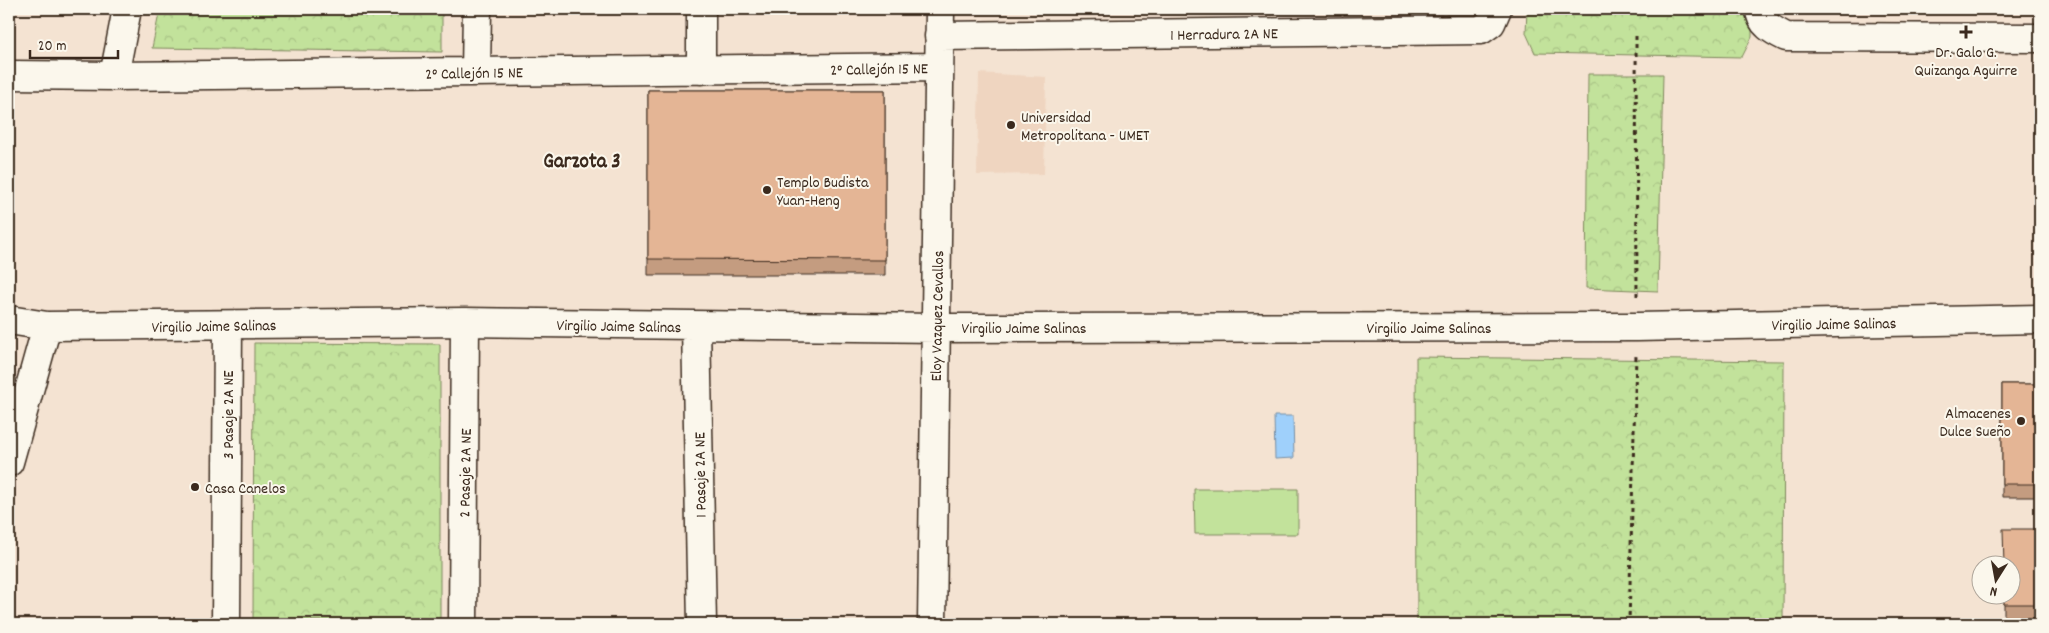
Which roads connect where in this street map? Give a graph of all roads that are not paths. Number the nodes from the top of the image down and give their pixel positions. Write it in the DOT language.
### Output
graph roads {
  1 [pos="127,9"];
  2 [pos="477,9"];
  3 [pos="701,9"];
  4 [pos="940,9"];
  5 [pos="1497,9"];
  6 [pos="1760,9"];
  7 [pos="939,36"];
  8 [pos="2040,38"];
  9 [pos="939,67"];
  10 [pos="700,70"];
  11 [pos="476,72"];
  12 [pos="9,75"];
  13 [pos="114,76"];
  14 [pos="2040,319"];
  15 [pos="9,320"];
  16 [pos="465,322"];
  17 [pos="228,325"];
  18 [pos="47,326"];
  19 [pos="696,326"];
  20 [pos="936,328"];
  21 [pos="9,462"];
  22 [pos="226,624"];
  23 [pos="462,624"];
  24 [pos="702,624"];
  25 [pos="932,624"];
  1 -- 13 [label="street"];
  2 -- 11 [label="street"];
  3 -- 10 [label="street"];
  4 -- 7 [label="street, Eloy Vazquez Cevallos"];
  5 -- 7 [label="street, 1 Herradura 2A NE"];
  6 -- 8 [label="street"];
  7 -- 9 [label="street, Eloy Vazquez Cevallos"];
  9 -- 10 [label="street, 2° Callejón 15 NE"];
  9 -- 20 [label="street, Eloy Vazquez Cevallos"];
  10 -- 11 [label="street, 2° Callejón 15 NE"];
  11 -- 13 [label="street, 2° Callejón 15 NE"];
  12 -- 13 [label="street, 2° Callejón 15 NE"];
  14 -- 20 [label="street, Virgilio Jaime Salinas"];
  15 -- 18 [label="street, Virgilio Jaime Salinas"];
  16 -- 17 [label="street, Virgilio Jaime Salinas"];
  16 -- 19 [label="street, Virgilio Jaime Salinas"];
  16 -- 23 [label="street, 2 Pasaje 2A NE"];
  17 -- 18 [label="street, Virgilio Jaime Salinas"];
  17 -- 22 [label="street, 3 Pasaje 2A NE"];
  18 -- 21 [label="street"];
  19 -- 20 [label="street, Virgilio Jaime Salinas"];
  19 -- 24 [label="street, 1 Pasaje 2A NE"];
  20 -- 25 [label="street, Eloy Vazquez Cevallos"];
}
